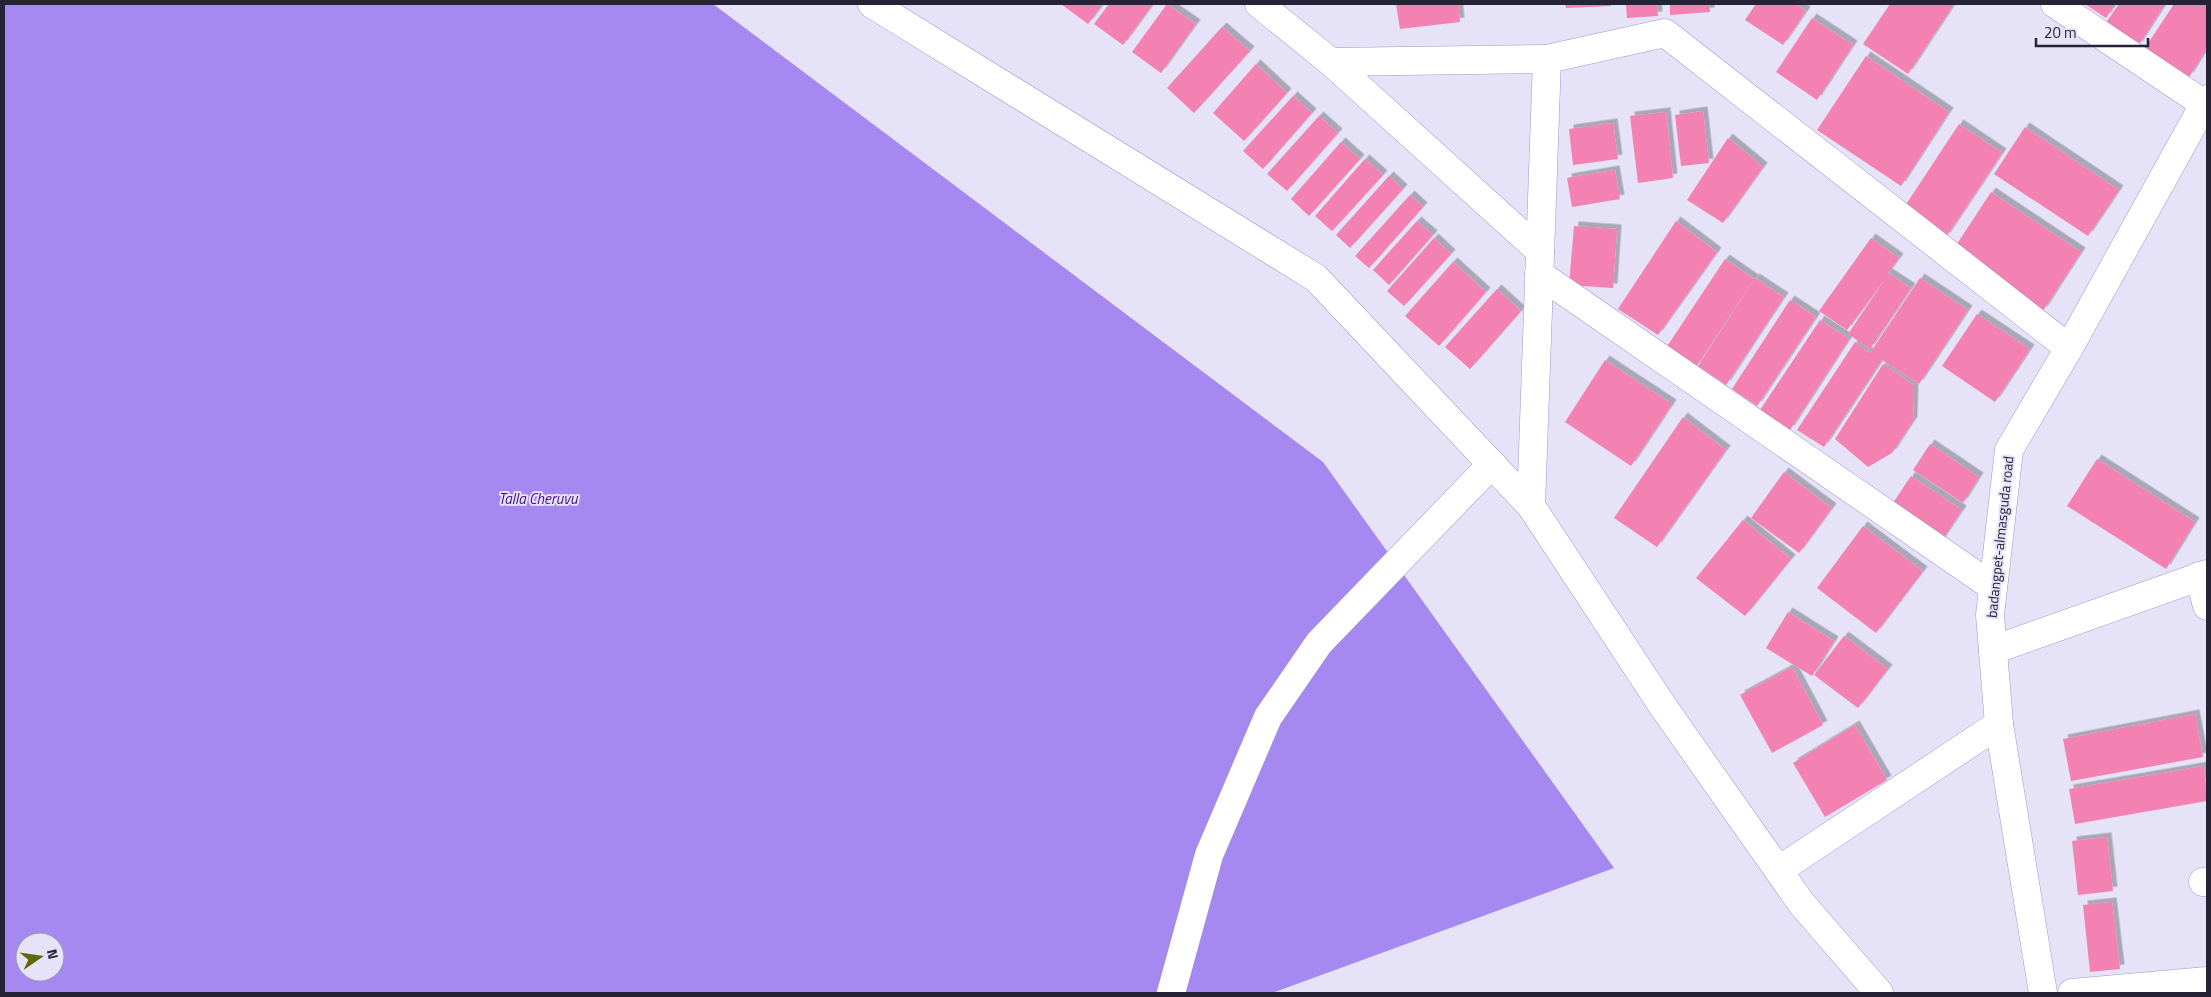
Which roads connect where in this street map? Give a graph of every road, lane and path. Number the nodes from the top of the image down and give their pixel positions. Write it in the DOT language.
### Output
graph roads {
  1 [pos="872,4"];
  2 [pos="1258,4"];
  3 [pos="2054,4"];
  4 [pos="1547,59"];
  5 [pos="1331,62"];
  6 [pos="2206,101"];
  7 [pos="1540,262"];
  8 [pos="2068,348"];
  9 [pos="1492,464"];
  10 [pos="1531,506"];
  11 [pos="2203,575"];
  12 [pos="1993,587"];
  13 [pos="2207,606"];
  14 [pos="1993,650"];
  15 [pos="1999,724"];
  16 [pos="1779,870"];
  17 [pos="2207,981"];
  18 [pos="1171,993"];
  19 [pos="1879,993"];
  20 [pos="2043,993"];
  21 [pos="2072,993"];
  1 -- 9 [label="street"];
  2 -- 5 [label="street"];
  3 -- 6 [label="street"];
  4 -- 5 [label="street"];
  4 -- 7 [label="street"];
  4 -- 8 [label="street"];
  5 -- 7 [label="street"];
  6 -- 8 [label="street, badangpet-almasguda road"];
  7 -- 10 [label="street"];
  7 -- 12 [label="street"];
  8 -- 12 [label="street, badangpet-almasguda road"];
  9 -- 10 [label="street"];
  9 -- 18 [label="street"];
  10 -- 16 [label="street"];
  11 -- 13 [label="street"];
  11 -- 14 [label="street"];
  12 -- 14 [label="street, badangpet-almasguda road"];
  14 -- 15 [label="street, badangpet-almasguda road"];
  15 -- 16 [label="street"];
  15 -- 20 [label="street, badangpet-almasguda road"];
  16 -- 19 [label="street"];
  17 -- 21 [label="street"];
}
